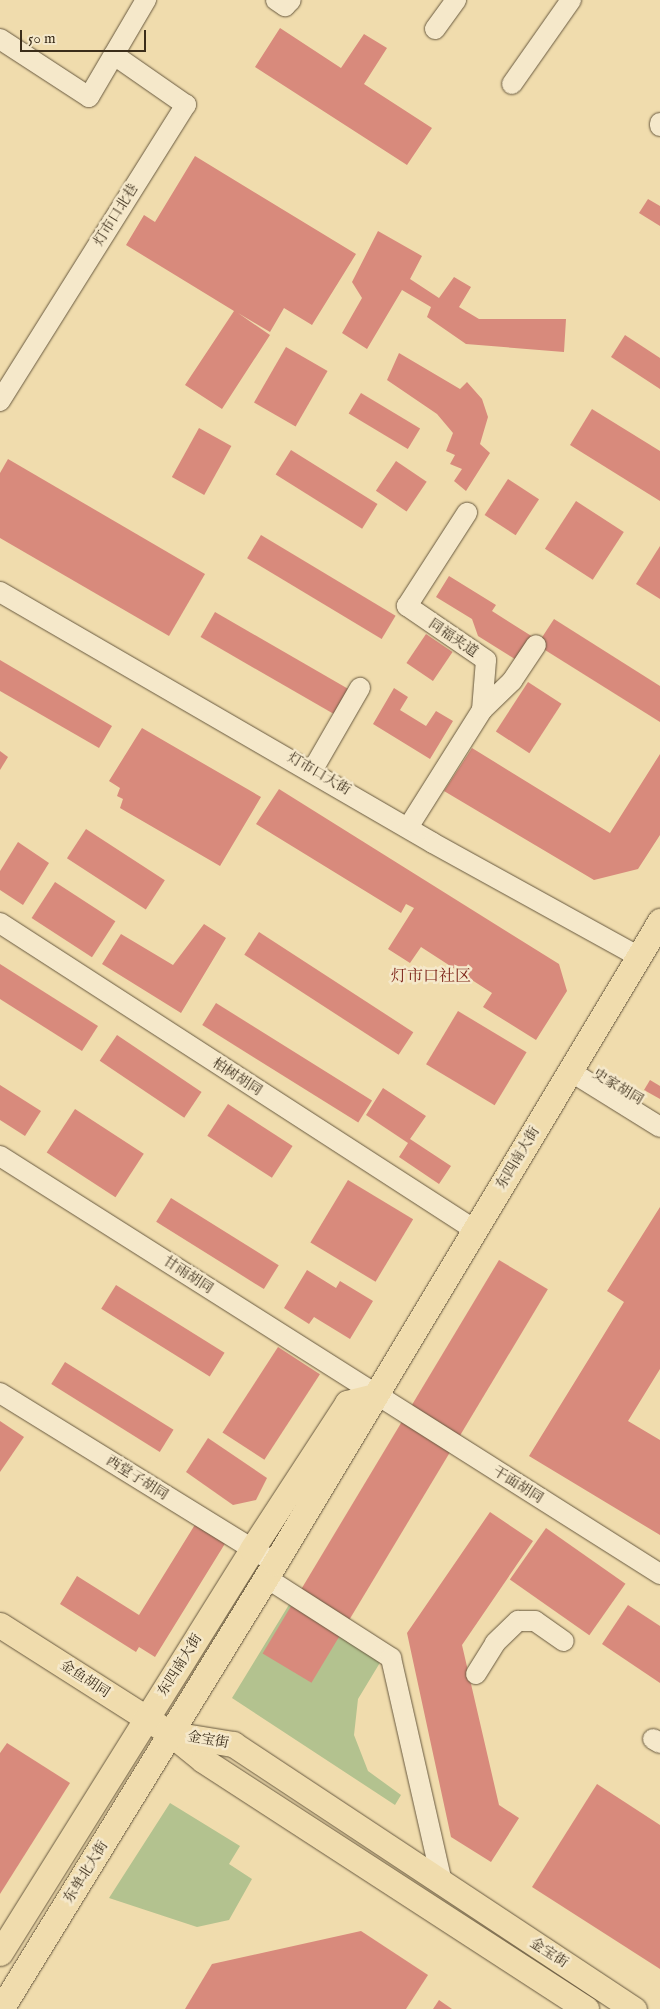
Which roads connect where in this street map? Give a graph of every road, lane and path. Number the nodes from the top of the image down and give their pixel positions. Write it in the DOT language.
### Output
graph roads {
  1 [pos="146,0"];
  2 [pos="276,0"];
  3 [pos="291,0"];
  4 [pos="456,0"];
  5 [pos="571,0"];
  6 [pos="435,30"];
  7 [pos="0,39"];
  8 [pos="114,55"];
  9 [pos="512,84"];
  10 [pos="0,401"];
  11 [pos="466,513"];
  12 [pos="0,592"];
  13 [pos="536,645"];
  14 [pos="360,688"];
  15 [pos="482,710"];
  16 [pos="312,771"];
  17 [pos="409,826"];
  18 [pos="660,921"];
  19 [pos="0,923"];
  20 [pos="638,956"];
  21 [pos="573,1066"];
  22 [pos="660,1113"];
  23 [pos="660,1126"];
  24 [pos="0,1156"];
  25 [pos="474,1230"];
  26 [pos="0,1393"];
  27 [pos="375,1396"];
  28 [pos="252,1549"];
  29 [pos="270,1570"];
  30 [pos="660,1574"];
  31 [pos="0,1625"];
  32 [pos="564,1641"];
  33 [pos="476,1674"];
  34 [pos="148,1719"];
  35 [pos="170,1734"];
  36 [pos="442,1882"];
  37 [pos="0,1953"];
  38 [pos="0,2000"];
  39 [pos="1,2009"];
  40 [pos="586,2009"];
  41 [pos="634,2009"];
  1 -- 8 [label="street"];
  2 -- 3 [label="street"];
  4 -- 6 [label="street"];
  5 -- 9 [label="street"];
  7 -- 8 [label="street"];
  8 -- 10 [label="street, 灯市口北巷"];
  11 -- 15 [label="street, 同福夹道"];
  12 -- 16 [label="street, 灯市口大街"];
  13 -- 15 [label="street"];
  14 -- 16 [label="street"];
  15 -- 17 [label="street, 同福夹道"];
  16 -- 17 [label="street, 灯市口大街"];
  17 -- 20 [label="street, 灯市口大街"];
  18 -- 20 [label="main road, 东四南大街"];
  19 -- 25 [label="street, 柏树胡同"];
  20 -- 21 [label="main road, 东四南大街"];
  21 -- 22 [label="street, 史家胡同"];
  21 -- 23 [label="street"];
  21 -- 25 [label="main road, 东四南大街"];
  24 -- 27 [label="street, 甘雨胡同"];
  25 -- 27 [label="main road, 东四南大街"];
  26 -- 28 [label="street, 西堂子胡同"];
  27 -- 28 [label="main road, 东四南大街"];
  27 -- 29 [label="main road, 东四南大街"];
  27 -- 30 [label="street, 干面胡同"];
  28 -- 29 [label="street, 西堂子胡同"];
  28 -- 34 [label="main road, 东四南大街"];
  29 -- 35 [label="main road, 东四南大街"];
  29 -- 36 [label="street, 西堂子胡同"];
  31 -- 34 [label="main road, 金鱼胡同"];
  32 -- 33 [label="street"];
  34 -- 35 [label="main road, 金鱼胡同"];
  34 -- 37 [label="main road, 东四南大街"];
  35 -- 36 [label="main road, 金宝街"];
  35 -- 39 [label="main road, 东单北大街"];
  35 -- 40 [label="main road, 金宝街"];
  36 -- 41 [label="main road, 金宝街"];
  38 -- 39 [label="main road"];
}
